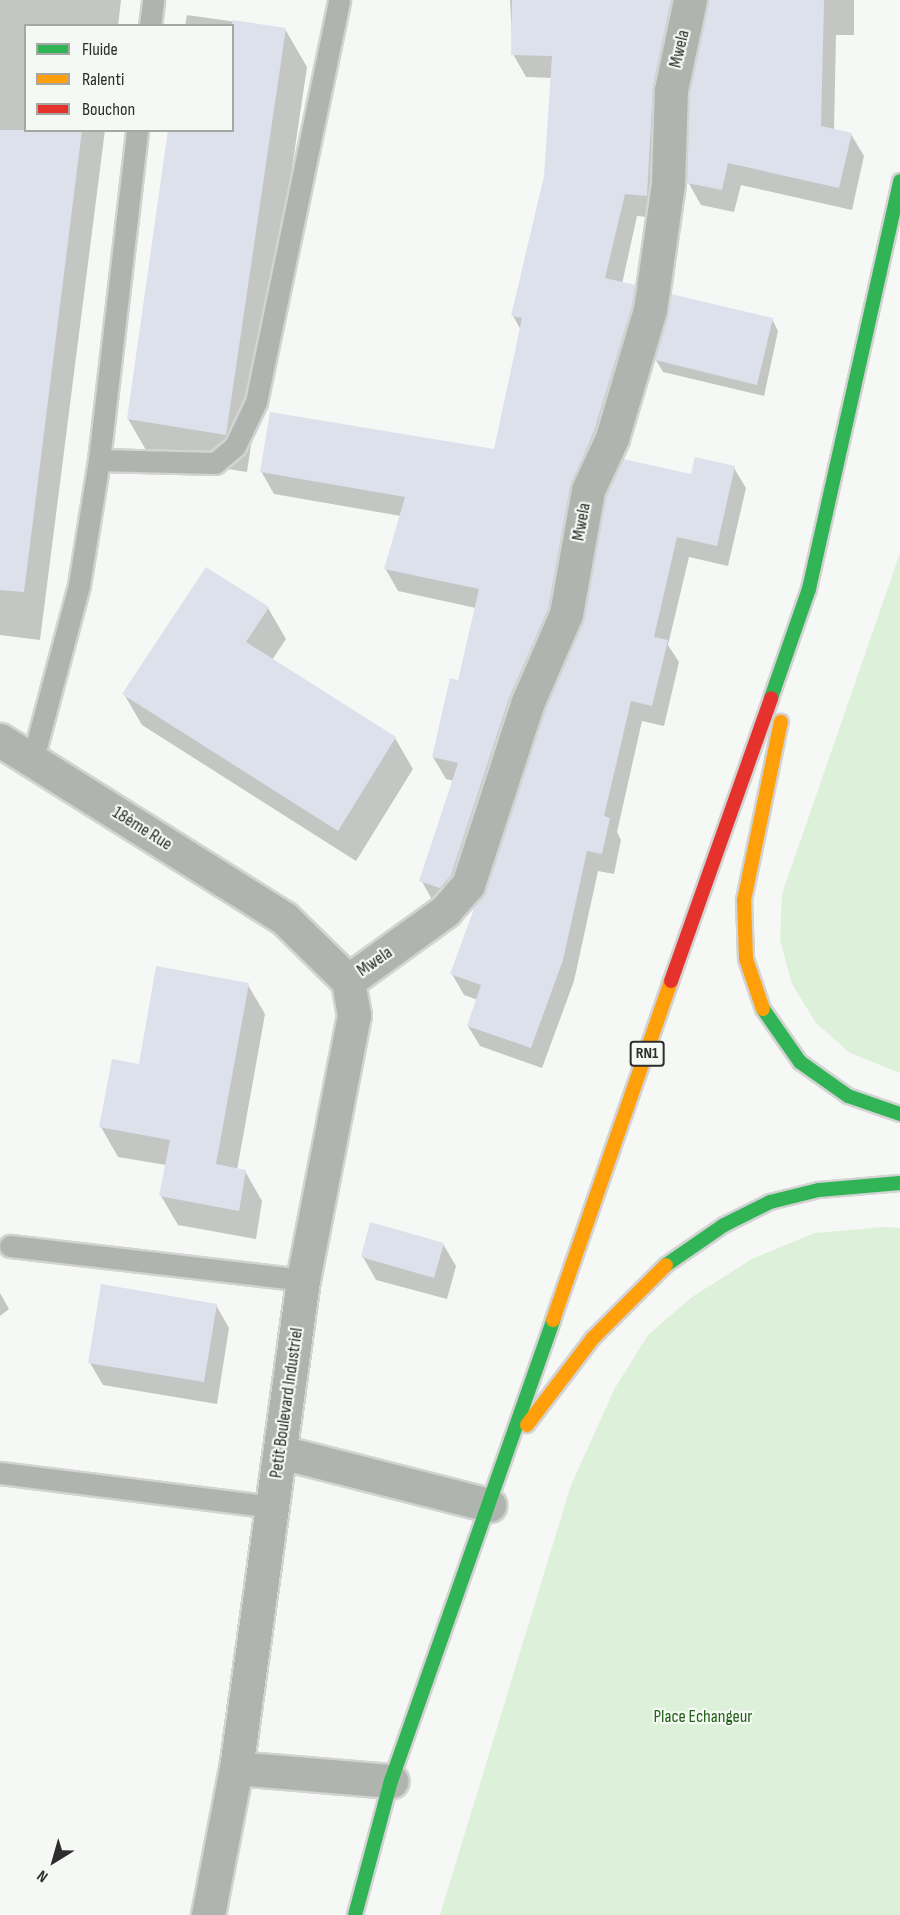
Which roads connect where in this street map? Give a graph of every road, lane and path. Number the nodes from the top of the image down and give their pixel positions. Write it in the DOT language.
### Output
graph roads {
  1 [pos="153,0"];
  2 [pos="339,0"];
  3 [pos="690,0"];
  4 [pos="150,24"];
  5 [pos="137,132"];
  6 [pos="900,181"];
  7 [pos="99,460"];
  8 [pos="809,589"];
  9 [pos="0,740"];
  10 [pos="32,762"];
  11 [pos="348,981"];
  12 [pos="900,1114"];
  13 [pos="900,1183"];
  14 [pos="10,1246"];
  15 [pos="303,1280"];
  16 [pos="508,1451"];
  17 [pos="281,1452"];
  18 [pos="0,1473"];
  19 [pos="489,1504"];
  20 [pos="273,1508"];
  21 [pos="236,1768"];
  22 [pos="391,1781"];
  23 [pos="208,1915"];
  24 [pos="355,1915"];
  1 -- 4 [label="lane"];
  2 -- 7 [label="lane"];
  3 -- 11 [label="street, Mwela"];
  5 -- 7 [label="lane"];
  6 -- 8 [label="highway, RN1"];
  7 -- 10 [label="lane"];
  8 -- 12 [label="highway"];
  8 -- 16 [label="highway, RN1"];
  9 -- 10 [label="street, 18ème Rue"];
  10 -- 11 [label="street, 18ème Rue"];
  11 -- 15 [label="street, Petit Boulevard Industriel"];
  13 -- 16 [label="highway"];
  14 -- 15 [label="lane"];
  15 -- 17 [label="street, Petit Boulevard Industriel"];
  16 -- 19 [label="highway, RN1"];
  17 -- 19 [label="street"];
  17 -- 20 [label="street, Petit Boulevard Industriel"];
  18 -- 20 [label="lane"];
  19 -- 22 [label="highway, RN1"];
  20 -- 21 [label="street, Petit Boulevard Industriel"];
  21 -- 22 [label="street"];
  21 -- 23 [label="street, Petit Boulevard Industriel"];
  22 -- 24 [label="highway, RN1"];
}
